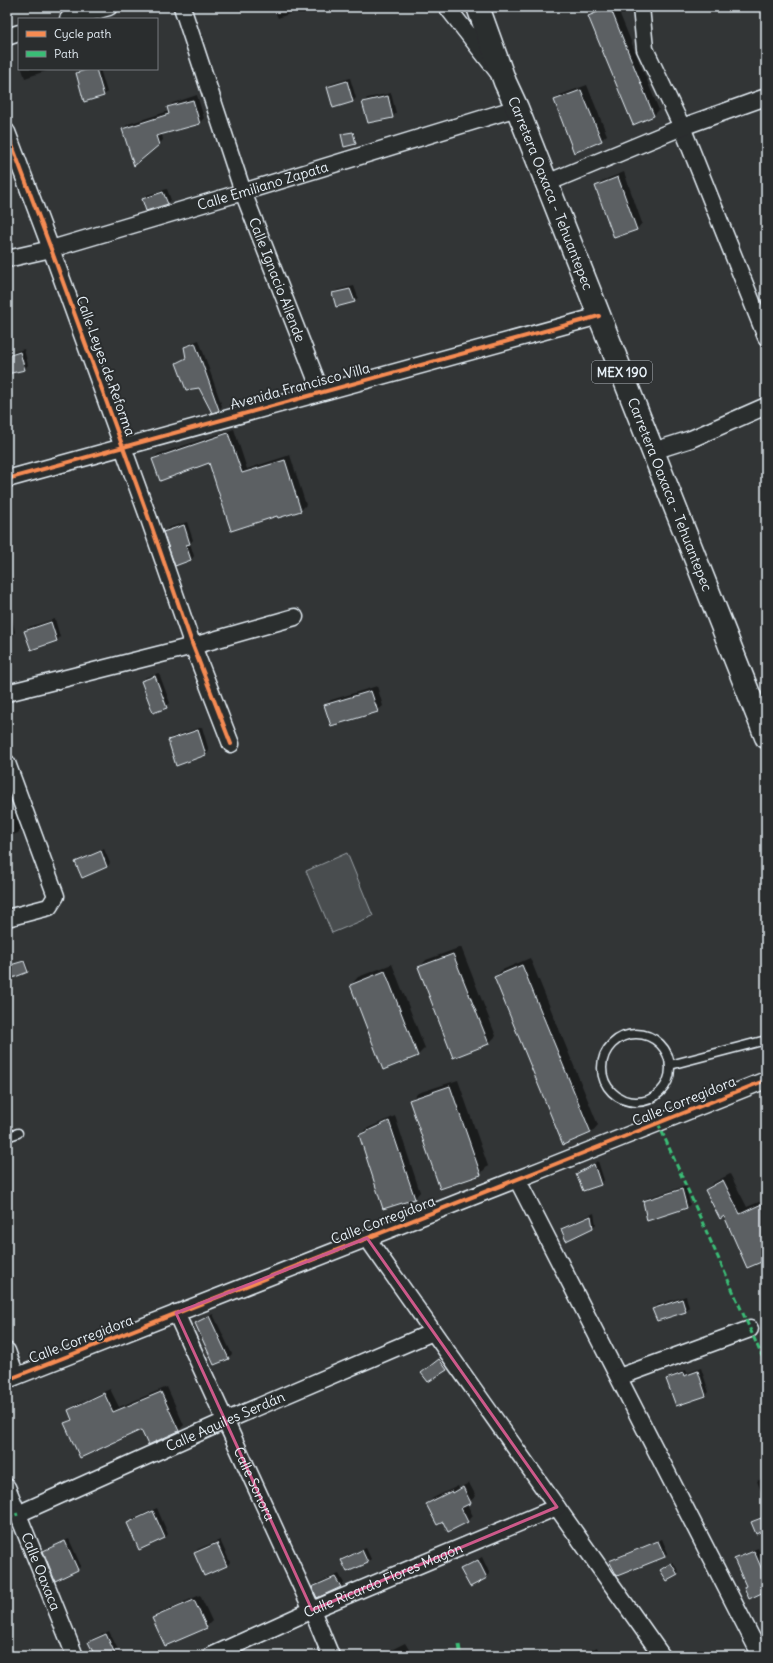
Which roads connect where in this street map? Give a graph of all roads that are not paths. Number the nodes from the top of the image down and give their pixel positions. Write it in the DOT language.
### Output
graph roads {
  1 [pos="109,7"];
  2 [pos="182,7"];
  3 [pos="447,7"];
  4 [pos="478,7"];
  5 [pos="641,7"];
  6 [pos="71,18"];
  7 [pos="18,33"];
  8 [pos="7,37"];
  9 [pos="505,82"];
  10 [pos="766,97"];
  11 [pos="517,108"];
  12 [pos="682,127"];
  13 [pos="7,132"];
  14 [pos="547,183"];
  15 [pos="243,192"];
  16 [pos="51,249"];
  17 [pos="7,259"];
  18 [pos="599,316"];
  19 [pos="766,337"];
  20 [pos="321,392"];
  21 [pos="766,406"];
  22 [pos="123,446"];
  23 [pos="653,451"];
  24 [pos="7,478"];
  25 [pos="295,617"];
  26 [pos="193,646"];
  27 [pos="7,693"];
  28 [pos="762,711"];
  29 [pos="766,737"];
  30 [pos="230,744"];
  31 [pos="7,763"];
  32 [pos="7,918"];
  33 [pos="766,1040"];
  34 [pos="670,1065"];
  35 [pos="766,1080"];
  36 [pos="18,1133"];
  37 [pos="7,1137"];
  38 [pos="517,1180"];
  39 [pos="367,1238"];
  40 [pos="176,1313"];
  41 [pos="750,1329"];
  42 [pos="433,1332"];
  43 [pos="7,1351"];
  44 [pos="619,1377"];
  45 [pos="12,1378"];
  46 [pos="225,1421"];
  47 [pos="7,1486"];
  48 [pos="557,1507"];
  49 [pos="18,1514"];
  50 [pos="312,1610"];
  51 [pos="75,1656"];
  52 [pos="210,1656"];
  53 [pos="330,1656"];
  54 [pos="662,1656"];
  55 [pos="761,1656"];
  1 -- 6 [label="street"];
  2 -- 15 [label="street, Calle Ignacio Allende"];
  3 -- 9 [label="street"];
  4 -- 9 [label="main road, Carretera Oaxaca - Tehuantepec / MEX 190"];
  5 -- 12 [label="street"];
  7 -- 8 [label="street"];
  9 -- 11 [label="main road, Carretera Oaxaca - Tehuantepec / MEX 190"];
  10 -- 12 [label="street"];
  11 -- 14 [label="main road, Carretera Oaxaca - Tehuantepec / MEX 190"];
  11 -- 15 [label="street, Calle Emiliano Zapata"];
  12 -- 14 [label="street"];
  12 -- 19 [label="street"];
  13 -- 16 [label="street, Calle Leyes de Reforma"];
  14 -- 18 [label="main road, Carretera Oaxaca - Tehuantepec / MEX 190"];
  15 -- 16 [label="street, Calle Emiliano Zapata"];
  15 -- 20 [label="street, Calle Ignacio Allende"];
  16 -- 17 [label="street, Calle Emiliano Zapata"];
  16 -- 22 [label="street, Calle Leyes de Reforma"];
  18 -- 20 [label="street, Avenida Francisco Villa"];
  18 -- 23 [label="main road, Carretera Oaxaca - Tehuantepec / MEX 190"];
  20 -- 22 [label="street, Avenida Francisco Villa"];
  21 -- 23 [label="street"];
  22 -- 24 [label="street, Avenida Francisco Villa"];
  22 -- 26 [label="street, Calle Leyes de Reforma"];
  23 -- 28 [label="main road, Carretera Oaxaca - Tehuantepec / MEX 190"];
  25 -- 26 [label="street"];
  26 -- 27 [label="street"];
  26 -- 30 [label="street, Calle Leyes de Reforma"];
  28 -- 29 [label="main road, Carretera Oaxaca - Tehuantepec / MEX 190"];
  31 -- 32 [label="street"];
  33 -- 34 [label="lane"];
  34 -- 34 [label="lane"];
  35 -- 38 [label="street, Calle Corregidora"];
  36 -- 37 [label="lane"];
  38 -- 39 [label="street, Calle Corregidora"];
  38 -- 44 [label="street"];
  39 -- 40 [label="street, Calle Corregidora"];
  39 -- 42 [label="street"];
  40 -- 45 [label="street, Calle Corregidora"];
  40 -- 46 [label="street, Calle Sonora"];
  41 -- 44 [label="street"];
  42 -- 46 [label="street, Calle Aquiles Serdán"];
  42 -- 48 [label="street"];
  43 -- 45 [label="street"];
  44 -- 55 [label="street"];
  46 -- 49 [label="street, Calle Aquiles Serdán"];
  46 -- 50 [label="street, Calle Sonora"];
  47 -- 49 [label="street, Calle Oaxaca"];
  48 -- 50 [label="street, Calle Ricardo Flores Magón"];
  48 -- 54 [label="street"];
  49 -- 51 [label="street, Calle Oaxaca"];
  50 -- 52 [label="street, Calle Ricardo Flores Magón"];
  50 -- 53 [label="street, Calle Sonora"];
}
